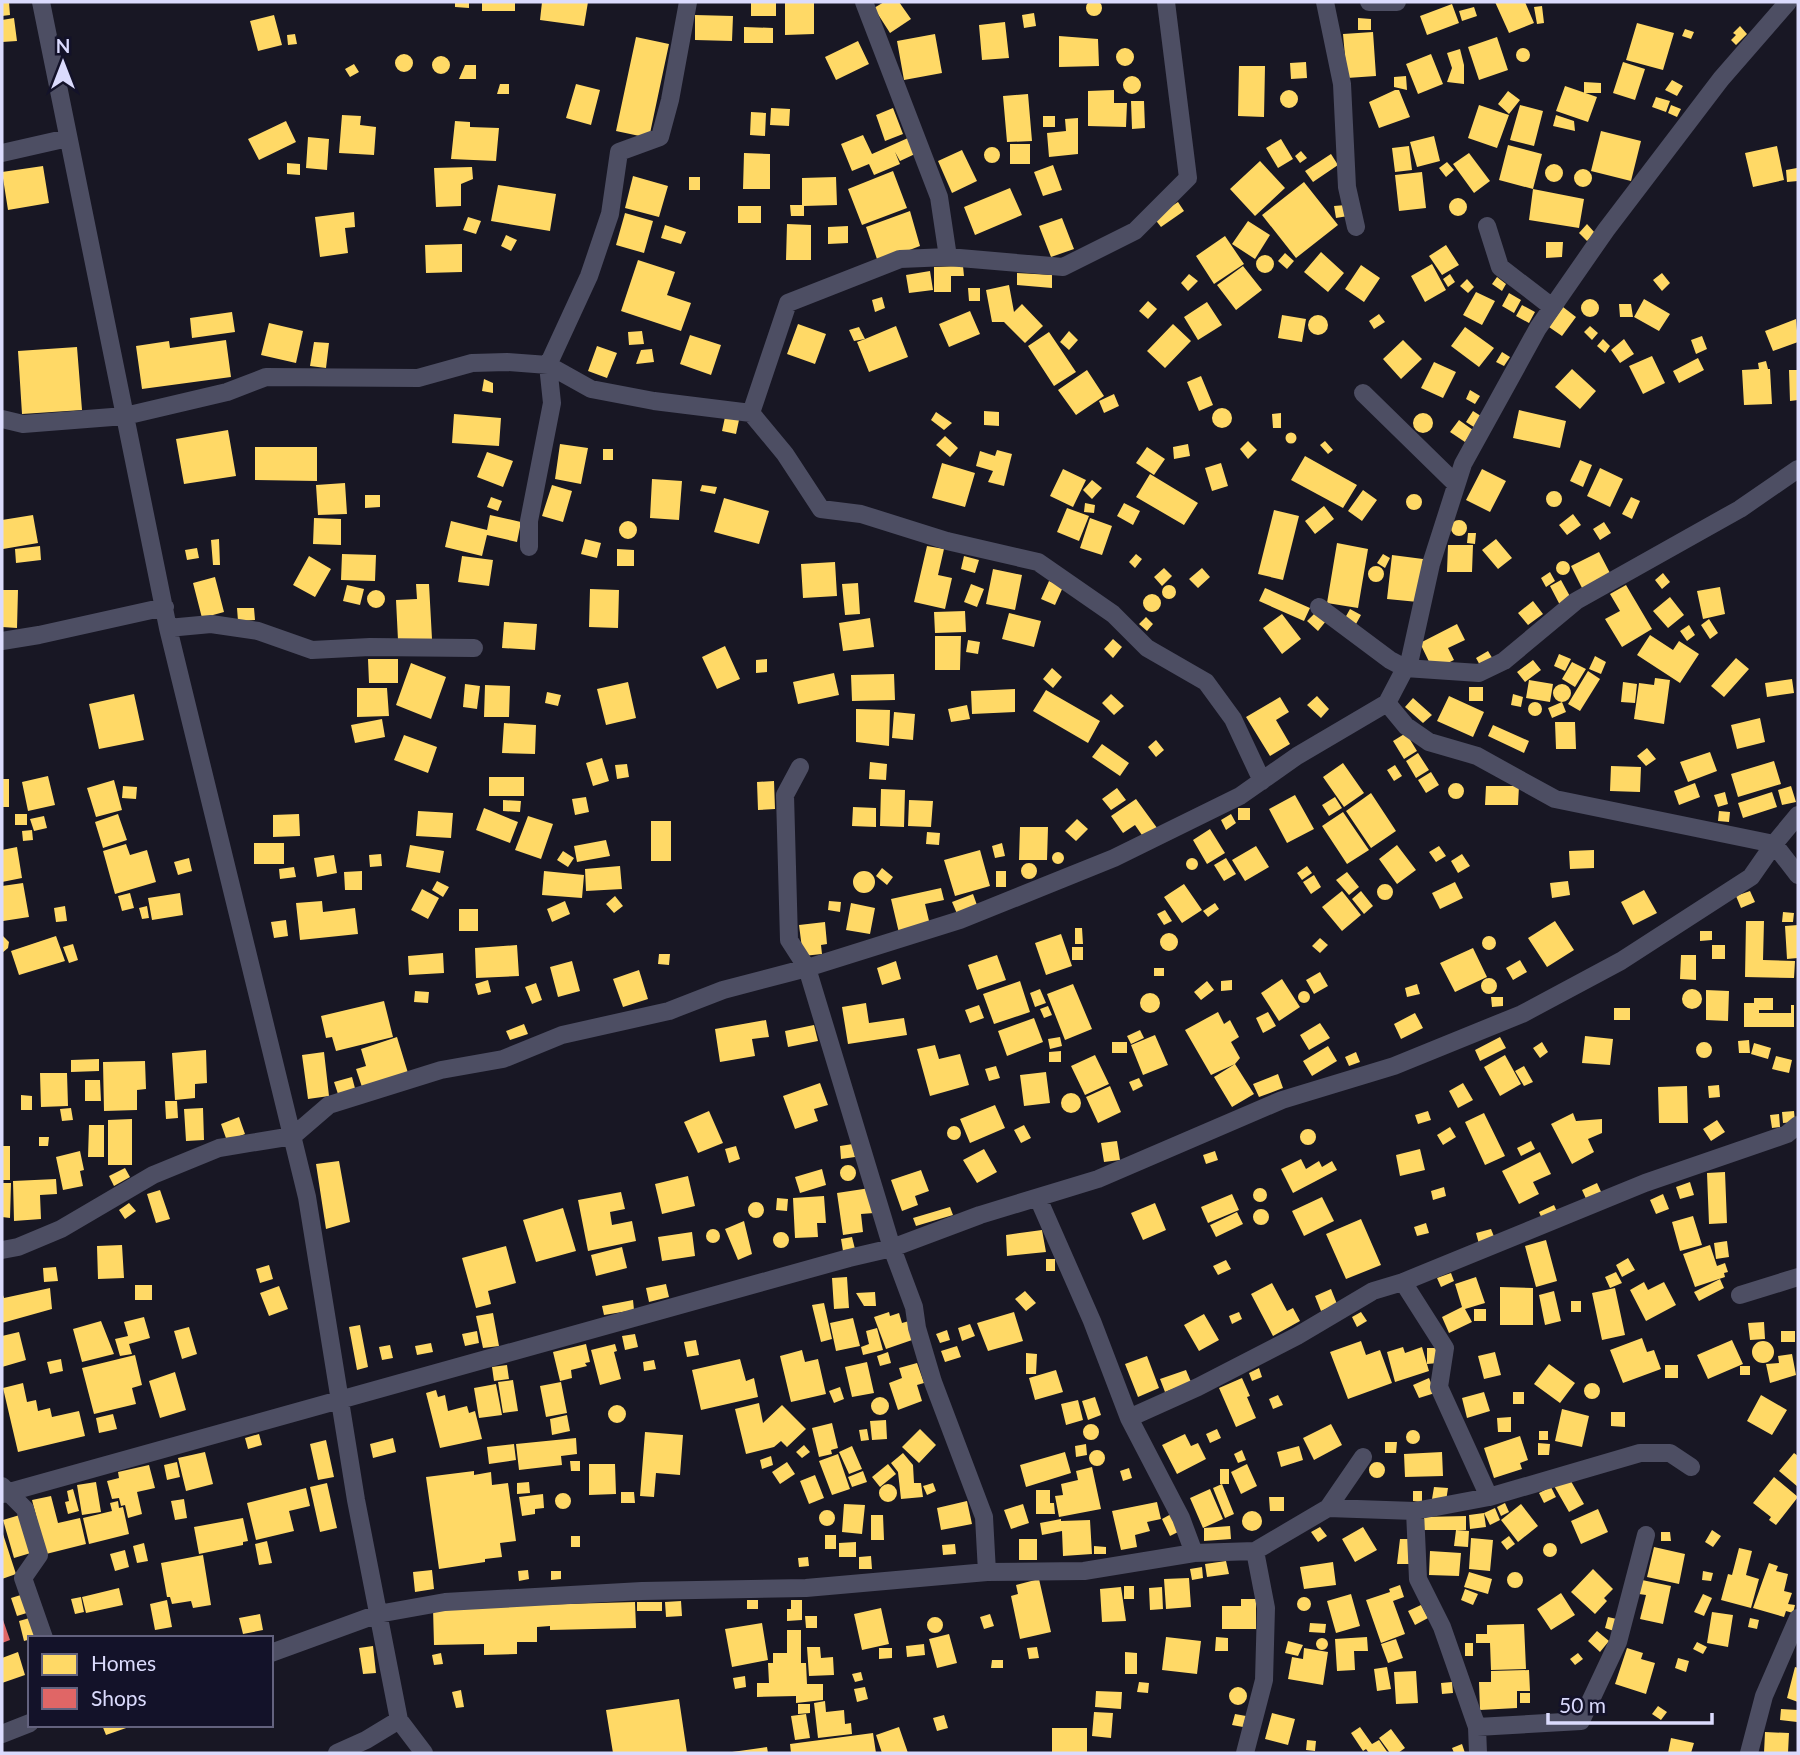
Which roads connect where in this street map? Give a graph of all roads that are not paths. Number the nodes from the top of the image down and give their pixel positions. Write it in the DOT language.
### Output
graph roads {
  1 [pos="41,2"];
  2 [pos="688,2"];
  3 [pos="864,2"];
  4 [pos="1166,2"];
  5 [pos="1325,2"];
  6 [pos="1369,2"];
  7 [pos="1397,2"];
  8 [pos="1788,2"];
  9 [pos="68,138"];
  10 [pos="2,153"];
  11 [pos="1487,226"];
  12 [pos="1356,227"];
  13 [pos="948,257"];
  14 [pos="1552,307"];
  15 [pos="548,365"];
  16 [pos="1363,393"];
  17 [pos="751,413"];
  18 [pos="125,416"];
  19 [pos="2,419"];
  20 [pos="1798,469"];
  21 [pos="1456,484"];
  22 [pos="529,547"];
  23 [pos="165,607"];
  24 [pos="1319,607"];
  25 [pos="168,628"];
  26 [pos="2,641"];
  27 [pos="474,648"];
  28 [pos="1405,668"];
  29 [pos="1387,704"];
  30 [pos="800,767"];
  31 [pos="1262,781"];
  32 [pos="1798,815"];
  33 [pos="1774,844"];
  34 [pos="1798,874"];
  35 [pos="807,968"];
  36 [pos="1798,1125"];
  37 [pos="293,1136"];
  38 [pos="1038,1198"];
  39 [pos="892,1248"];
  40 [pos="2,1250"];
  41 [pos="1798,1277"];
  42 [pos="1403,1282"];
  43 [pos="1740,1295"];
  44 [pos="340,1399"];
  45 [pos="1129,1418"];
  46 [pos="1363,1457"];
  47 [pos="1691,1467"];
  48 [pos="3,1491"];
  49 [pos="1489,1497"];
  50 [pos="1328,1508"];
  51 [pos="1415,1511"];
  52 [pos="1646,1535"];
  53 [pos="1255,1551"];
  54 [pos="1194,1552"];
  55 [pos="987,1572"];
  56 [pos="378,1614"];
  57 [pos="1798,1619"];
  58 [pos="43,1636"];
  59 [pos="273,1652"];
  60 [pos="399,1720"];
  61 [pos="28,1724"];
  62 [pos="1477,1727"];
  63 [pos="2,1734"];
  64 [pos="366,1747"];
  65 [pos="337,1753"];
  66 [pos="424,1753"];
  67 [pos="1245,1753"];
  68 [pos="1478,1753"];
  69 [pos="1749,1753"];
  1 -- 9 [label="street"];
  2 -- 15 [label="street"];
  3 -- 13 [label="street"];
  4 -- 13 [label="street"];
  5 -- 12 [label="street"];
  6 -- 7 [label="street"];
  8 -- 14 [label="street"];
  9 -- 10 [label="street"];
  9 -- 18 [label="street"];
  11 -- 14 [label="street"];
  13 -- 17 [label="street"];
  14 -- 21 [label="street"];
  15 -- 17 [label="street"];
  15 -- 18 [label="street"];
  15 -- 22 [label="street"];
  16 -- 21 [label="street"];
  17 -- 31 [label="street"];
  18 -- 19 [label="street"];
  18 -- 23 [label="street"];
  20 -- 28 [label="street"];
  21 -- 28 [label="street"];
  23 -- 25 [label="street"];
  23 -- 26 [label="street"];
  24 -- 28 [label="street"];
  25 -- 27 [label="street"];
  25 -- 37 [label="street"];
  28 -- 29 [label="street"];
  29 -- 31 [label="street"];
  29 -- 33 [label="street"];
  30 -- 35 [label="street"];
  31 -- 35 [label="street"];
  32 -- 33 [label="street"];
  33 -- 34 [label="street"];
  33 -- 38 [label="street"];
  35 -- 37 [label="street"];
  35 -- 39 [label="street"];
  36 -- 42 [label="street"];
  37 -- 40 [label="street"];
  37 -- 44 [label="street"];
  38 -- 39 [label="street"];
  38 -- 45 [label="street"];
  39 -- 44 [label="street"];
  39 -- 55 [label="street"];
  41 -- 43 [label="street"];
  42 -- 45 [label="street"];
  42 -- 49 [label="street"];
  44 -- 48 [label="street"];
  44 -- 56 [label="street"];
  45 -- 54 [label="street"];
  46 -- 50 [label="street"];
  47 -- 49 [label="street"];
  48 -- 58 [label="street"];
  49 -- 51 [label="street"];
  50 -- 51 [label="street"];
  50 -- 53 [label="street"];
  51 -- 62 [label="street"];
  52 -- 62 [label="street"];
  53 -- 54 [label="street"];
  53 -- 67 [label="street"];
  54 -- 55 [label="street"];
  55 -- 56 [label="street"];
  56 -- 59 [label="street"];
  56 -- 60 [label="street"];
  57 -- 69 [label="street"];
  60 -- 64 [label="street"];
  60 -- 66 [label="street"];
  61 -- 63 [label="street"];
  62 -- 68 [label="street"];
  64 -- 65 [label="street"];
}
